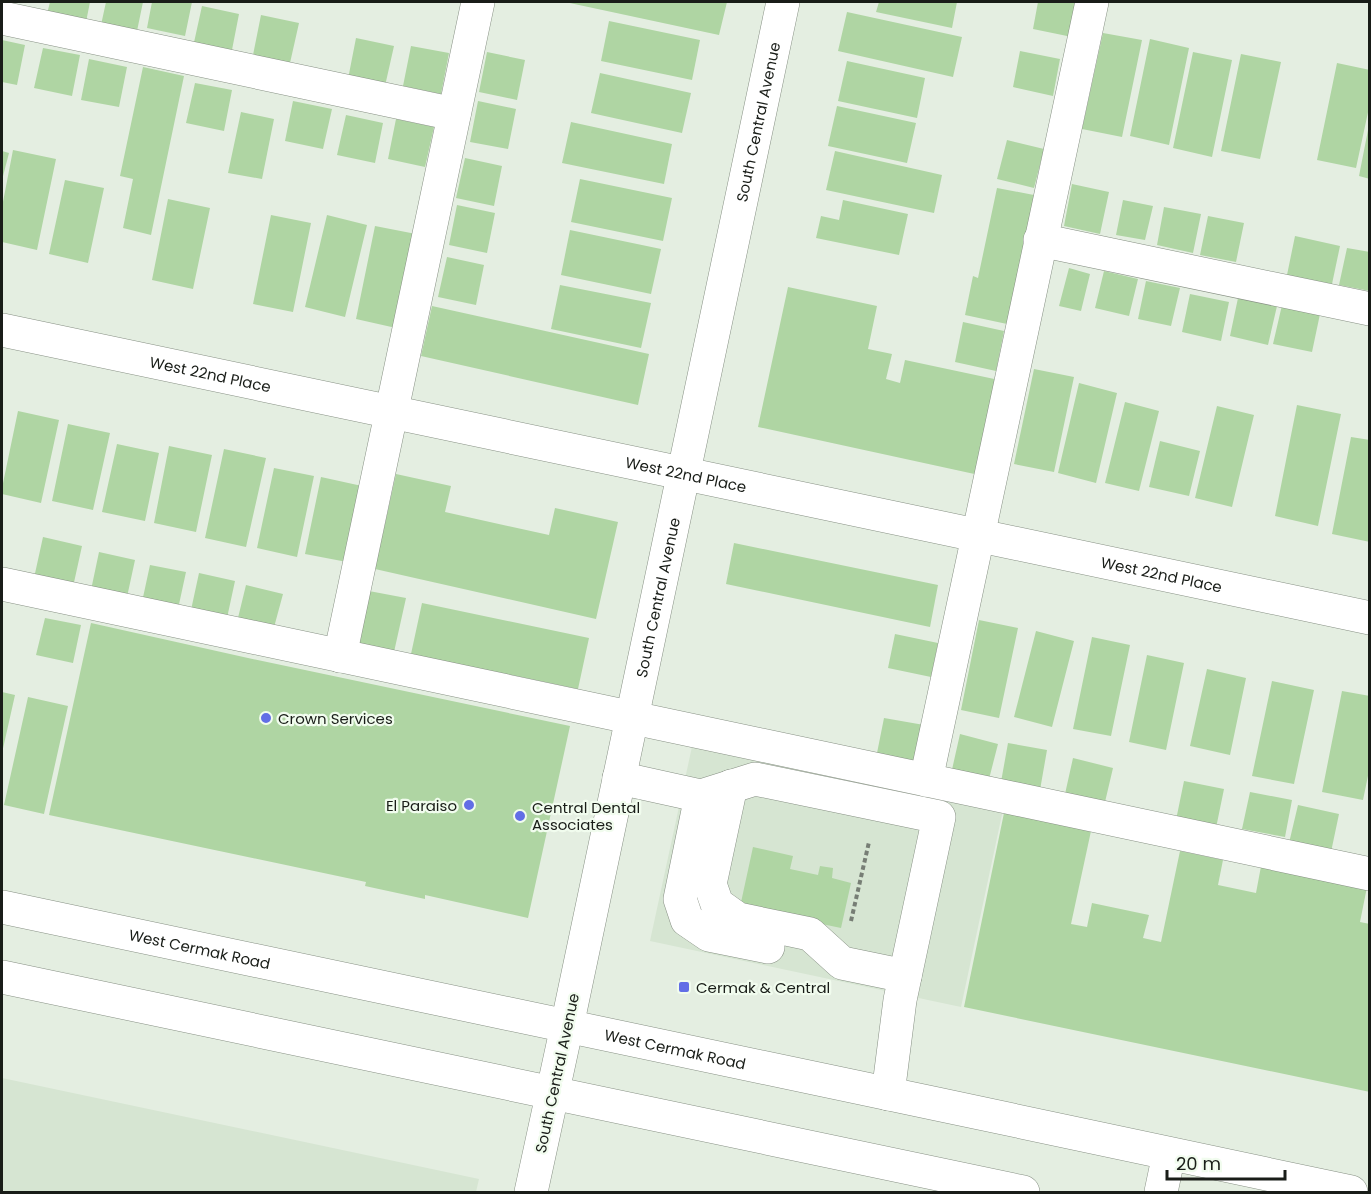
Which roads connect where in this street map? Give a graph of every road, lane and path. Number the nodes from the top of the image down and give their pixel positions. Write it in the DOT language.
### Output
graph roads {
  1 [pos="478,2"];
  2 [pos="783,2"];
  3 [pos="1092,2"];
  4 [pos="2,18"];
  5 [pos="454,114"];
  6 [pos="1040,240"];
  7 [pos="1370,309"];
  8 [pos="2,330"];
  9 [pos="391,412"];
  10 [pos="683,474"];
  11 [pos="979,536"];
  12 [pos="2,584"];
  13 [pos="1370,618"];
  14 [pos="340,656"];
  15 [pos="632,717"];
  16 [pos="619,778"];
  17 [pos="926,780"];
  18 [pos="716,791"];
  19 [pos="868,842"];
  20 [pos="1370,874"];
  21 [pos="2,907"];
  22 [pos="842,963"];
  23 [pos="905,976"];
  24 [pos="2,977"];
  25 [pos="567,1026"];
  26 [pos="552,1094"];
  27 [pos="888,1094"];
  28 [pos="1169,1154"];
  29 [pos="531,1192"];
  30 [pos="1023,1192"];
  31 [pos="1161,1192"];
  32 [pos="1351,1192"];
  1 -- 5 [label="main road"];
  2 -- 10 [label="main road, South Central Avenue"];
  3 -- 6 [label="main road"];
  4 -- 5 [label="main road"];
  5 -- 9 [label="main road"];
  6 -- 7 [label="main road"];
  6 -- 11 [label="main road"];
  8 -- 9 [label="main road, West 22nd Place"];
  9 -- 10 [label="main road, West 22nd Place"];
  9 -- 14 [label="main road"];
  10 -- 11 [label="main road, West 22nd Place"];
  10 -- 15 [label="main road, South Central Avenue"];
  11 -- 13 [label="main road, West 22nd Place"];
  11 -- 17 [label="main road"];
  12 -- 14 [label="main road"];
  14 -- 15 [label="main road"];
  15 -- 16 [label="main road, South Central Avenue"];
  15 -- 17 [label="main road"];
  16 -- 18 [label="main road"];
  16 -- 25 [label="main road, South Central Avenue"];
  17 -- 20 [label="main road"];
  18 -- 22 [label="main road"];
  18 -- 23 [label="main road"];
  19 -- 22 [label="path"];
  21 -- 25 [label="main road, West Cermak Road"];
  22 -- 23 [label="main road"];
  23 -- 27 [label="main road"];
  24 -- 26 [label="main road"];
  25 -- 26 [label="main road, South Central Avenue"];
  25 -- 27 [label="main road, West Cermak Road"];
  26 -- 29 [label="main road, South Central Avenue"];
  26 -- 30 [label="main road"];
  27 -- 28 [label="main road, West Cermak Road"];
  28 -- 31 [label="main road"];
  28 -- 32 [label="main road, West Cermak Road"];
}
